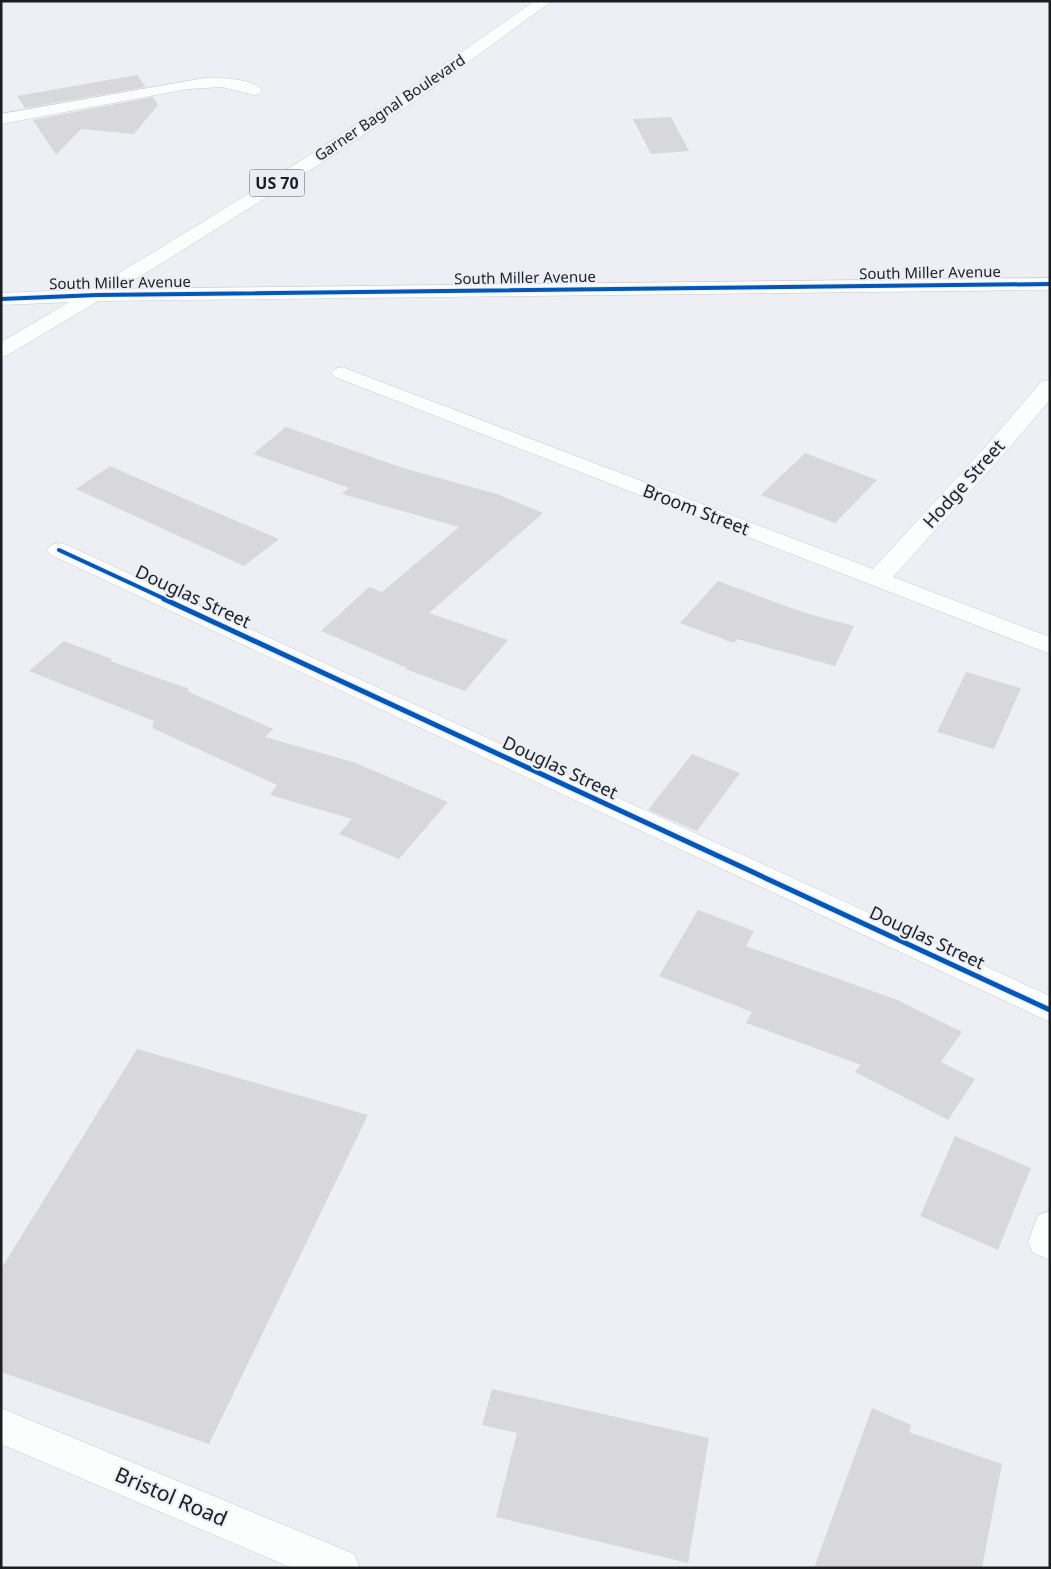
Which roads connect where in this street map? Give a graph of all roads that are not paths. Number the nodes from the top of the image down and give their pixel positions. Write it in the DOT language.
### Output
graph roads {
  1 [pos="544,1"];
  2 [pos="254,90"];
  3 [pos="1,119"];
  4 [pos="1050,284"];
  5 [pos="97,295"];
  6 [pos="1,299"];
  7 [pos="1,351"];
  8 [pos="342,373"];
  9 [pos="1050,386"];
  10 [pos="59,550"];
  11 [pos="877,580"];
  12 [pos="1050,646"];
  13 [pos="1050,1010"];
  14 [pos="1050,1226"];
  15 [pos="1050,1245"];
  16 [pos="1,1426"];
  17 [pos="340,1568"];
  1 -- 5 [label="main road, Garner Bagnal Boulevard / US 70"];
  2 -- 3 [label="main road"];
  4 -- 5 [label="main road, South Miller Avenue"];
  5 -- 6 [label="main road, South Miller Avenue"];
  5 -- 7 [label="main road, Garner Bagnal Boulevard / US 70"];
  8 -- 11 [label="main road, Broom Street"];
  9 -- 11 [label="main road, Hodge Street"];
  10 -- 13 [label="main road, Douglas Street"];
  11 -- 12 [label="main road, Broom Street"];
  14 -- 15 [label="main road"];
  16 -- 17 [label="main road, Bristol Road"];
}
